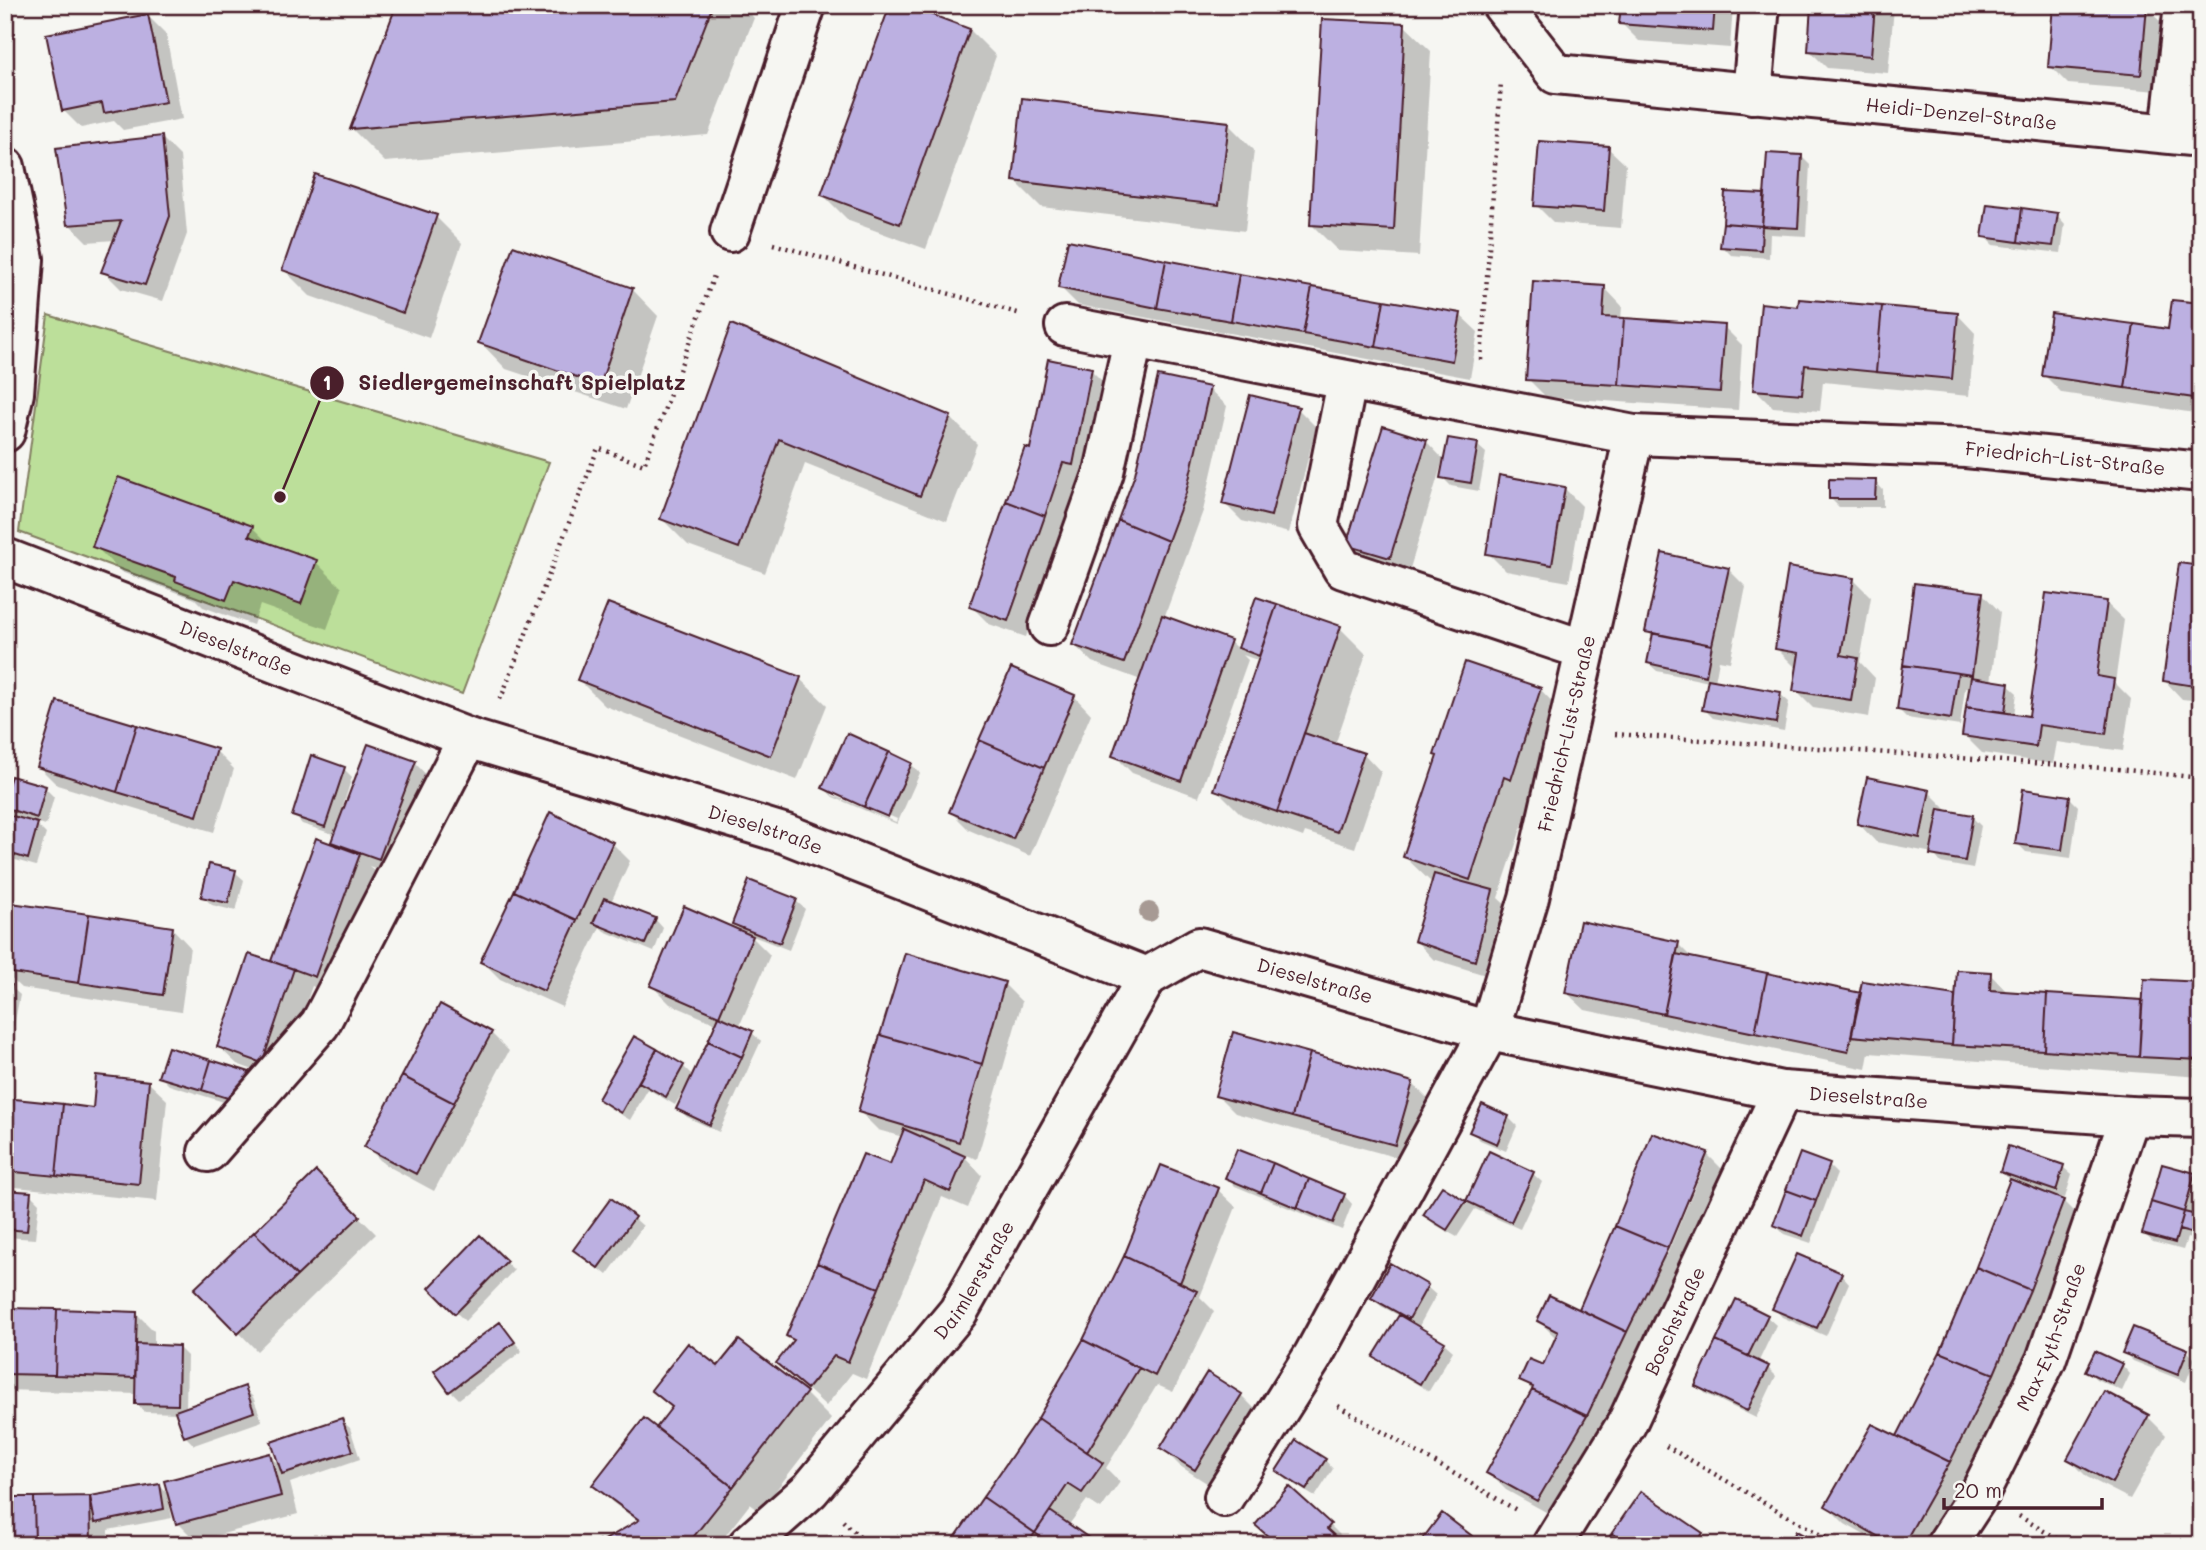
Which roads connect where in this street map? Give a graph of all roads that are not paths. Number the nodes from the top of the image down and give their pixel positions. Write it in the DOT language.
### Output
graph roads {
  1 [pos="806,5"];
  2 [pos="1760,5"];
  3 [pos="2184,5"];
  4 [pos="1509,15"];
  5 [pos="1752,94"];
  6 [pos="2186,135"];
  7 [pos="5,167"];
  8 [pos="730,232"];
  9 [pos="1065,326"];
  10 [pos="1133,340"];
  11 [pos="1347,382"];
  12 [pos="5,432"];
  13 [pos="1634,435"];
  14 [pos="2201,472"];
  15 [pos="5,558"];
  16 [pos="1049,626"];
  17 [pos="1585,650"];
  18 [pos="468,738"];
  19 [pos="1147,976"];
  20 [pos="1489,1031"];
  21 [pos="1782,1091"];
  22 [pos="2130,1116"];
  23 [pos="2201,1118"];
  24 [pos="208,1152"];
  25 [pos="1224,1497"];
  26 [pos="1555,1539"];
  27 [pos="748,1545"];
  28 [pos="1946,1545"];
  1 -- 8 [label="street"];
  2 -- 5 [label="street"];
  3 -- 6 [label="street, Heidi-Denzel-Straße"];
  4 -- 5 [label="street, Heidi-Denzel-Straße"];
  5 -- 6 [label="street, Heidi-Denzel-Straße"];
  7 -- 12 [label="street"];
  9 -- 10 [label="street, Friedrich-List-Straße"];
  10 -- 11 [label="street, Friedrich-List-Straße"];
  10 -- 16 [label="street"];
  11 -- 13 [label="street, Friedrich-List-Straße"];
  11 -- 17 [label="street"];
  13 -- 14 [label="street, Friedrich-List-Straße"];
  13 -- 17 [label="street, Friedrich-List-Straße"];
  15 -- 18 [label="street, Dieselstraße"];
  17 -- 20 [label="street, Friedrich-List-Straße"];
  18 -- 19 [label="street, Dieselstraße"];
  18 -- 24 [label="street"];
  19 -- 20 [label="street, Dieselstraße"];
  19 -- 27 [label="street, Daimlerstraße"];
  20 -- 21 [label="street, Dieselstraße"];
  20 -- 25 [label="street, Friedrich-List-Straße"];
  21 -- 22 [label="street, Dieselstraße"];
  21 -- 26 [label="street, Boschstraße"];
  22 -- 23 [label="street, Dieselstraße"];
  22 -- 28 [label="street, Max-Eyth-Straße"];
}
